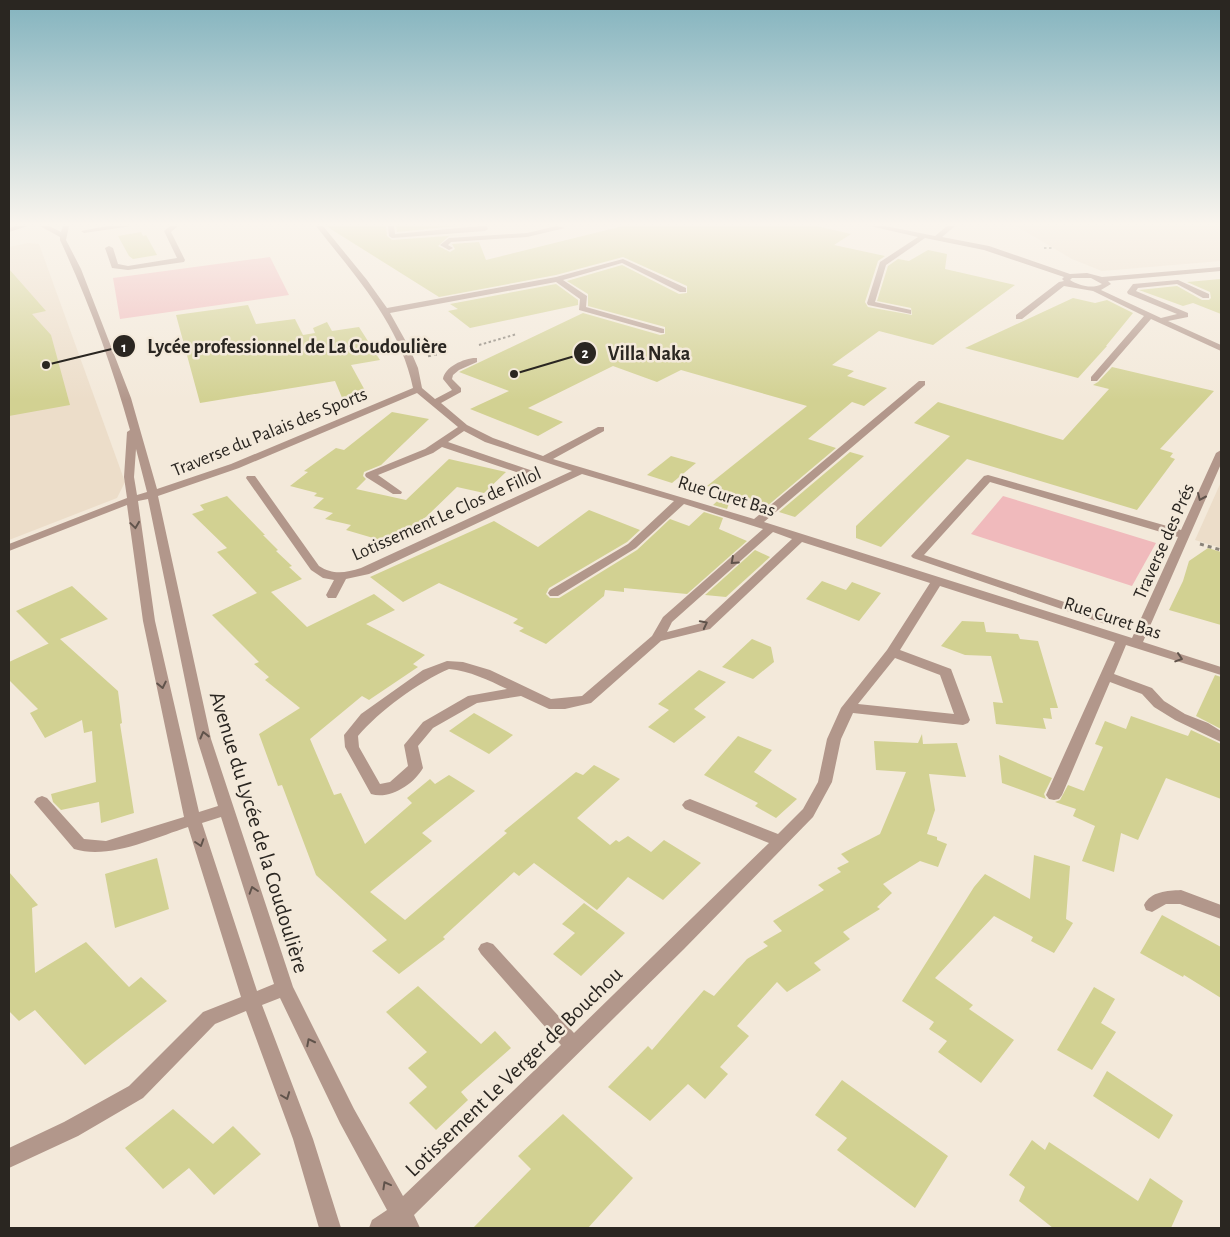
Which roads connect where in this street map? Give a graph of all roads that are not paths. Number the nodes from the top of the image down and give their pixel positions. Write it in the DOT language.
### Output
graph roads {
  1 [pos="82,284"];
  2 [pos="364,284"];
  3 [pos="532,284"];
  4 [pos="564,284"];
  5 [pos="670,284"];
  6 [pos="877,284"];
  7 [pos="1063,284"];
  8 [pos="1075,284"];
  9 [pos="1106,284"];
  10 [pos="1160,284"];
  11 [pos="1181,284"];
  12 [pos="1094,289"];
  13 [pos="684,290"];
  14 [pos="1206,296"];
  15 [pos="385,311"];
  16 [pos="908,312"];
  17 [pos="1150,315"];
  18 [pos="1019,317"];
  19 [pos="1161,320"];
  20 [pos="662,332"];
  21 [pos="1221,348"];
  22 [pos="474,360"];
  23 [pos="1094,379"];
  24 [pos="922,384"];
  25 [pos="418,390"];
  26 [pos="434,403"];
  27 [pos="133,424"];
  28 [pos="464,427"];
  29 [pos="600,429"];
  30 [pos="441,443"];
  31 [pos="1221,453"];
  32 [pos="544,460"];
  33 [pos="581,471"];
  34 [pos="532,474"];
  35 [pos="251,478"];
  36 [pos="397,492"];
  37 [pos="151,494"];
  38 [pos="132,500"];
  39 [pos="682,500"];
  40 [pos="756,523"];
  41 [pos="770,528"];
  42 [pos="1185,535"];
  43 [pos="800,537"];
  44 [pos="9,548"];
  45 [pos="342,577"];
  46 [pos="937,581"];
  47 [pos="554,593"];
  48 [pos="332,595"];
  49 [pos="1105,620"];
  50 [pos="657,638"];
  51 [pos="1122,640"];
  52 [pos="1136,644"];
  53 [pos="892,652"];
  54 [pos="1221,671"];
  55 [pos="1106,676"];
  56 [pos="522,691"];
  57 [pos="848,708"];
  58 [pos="1221,737"];
  59 [pos="1054,795"];
  60 [pos="42,802"];
  61 [pos="690,805"];
  62 [pos="227,809"];
  63 [pos="193,820"];
  64 [pos="780,841"];
  65 [pos="1152,905"];
  66 [pos="1221,912"];
  67 [pos="487,949"];
  68 [pos="284,988"];
  69 [pos="251,1001"];
  70 [pos="573,1045"];
  71 [pos="9,1158"];
  72 [pos="405,1220"];
  73 [pos="330,1228"];
  74 [pos="380,1228"];
  1 -- 27 [label="street, Avenue du Lycée de la Coudoulière"];
  2 -- 15 [label="street"];
  3 -- 15 [label="street"];
  4 -- 20 [label="street"];
  5 -- 13 [label="street"];
  6 -- 16 [label="street"];
  7 -- 18 [label="street"];
  8 -- 12 [label="street"];
  9 -- 12 [label="street"];
  10 -- 19 [label="street"];
  11 -- 14 [label="street"];
  12 -- 17 [label="street"];
  15 -- 25 [label="street"];
  17 -- 19 [label="street"];
  17 -- 23 [label="street"];
  19 -- 21 [label="street"];
  22 -- 26 [label="street"];
  24 -- 40 [label="street"];
  25 -- 26 [label="street, Rue Curet Bas"];
  25 -- 37 [label="street, Traverse du Palais des Sports"];
  26 -- 28 [label="street, Rue Curet Bas"];
  27 -- 37 [label="street, Avenue du Lycée de la Coudoulière"];
  27 -- 38 [label="street, Avenue du Lycée de la Coudoulière"];
  28 -- 30 [label="street"];
  28 -- 32 [label="street, Rue Curet Bas"];
  29 -- 32 [label="street"];
  30 -- 34 [label="street"];
  30 -- 36 [label="street"];
  31 -- 42 [label="street, Traverse des Prés, one-way"];
  32 -- 33 [label="street, Rue Curet Bas"];
  33 -- 39 [label="street, Rue Curet Bas"];
  33 -- 45 [label="street, Lotissement Le Clos de Fillol"];
  35 -- 45 [label="street, Lotissement Le Clos de Fillol"];
  37 -- 38 [label="street, Traverse du Palais des Sports"];
  62 -- 37 [label="street, Avenue du Lycée de la Coudoulière, one-way"];
  38 -- 44 [label="street"];
  38 -- 63 [label="street, Avenue du Lycée de la Coudoulière, one-way"];
  39 -- 40 [label="street, Rue Curet Bas"];
  39 -- 47 [label="street"];
  40 -- 41 [label="street, Rue Curet Bas"];
  41 -- 43 [label="street, Rue Curet Bas"];
  41 -- 50 [label="street, one-way"];
  42 -- 49 [label="street"];
  42 -- 52 [label="street, Traverse des Prés"];
  43 -- 46 [label="street, Rue Curet Bas"];
  50 -- 43 [label="street, one-way"];
  45 -- 48 [label="street"];
  46 -- 51 [label="street, Rue Curet Bas"];
  46 -- 53 [label="street, Lotissement Le Verger de Bouchou"];
  50 -- 56 [label="street"];
  51 -- 52 [label="street, Rue Curet Bas"];
  51 -- 55 [label="street"];
  52 -- 54 [label="street, Rue Curet Bas, one-way"];
  53 -- 57 [label="street, Lotissement Le Verger de Bouchou"];
  53 -- 57 [label="street"];
  55 -- 58 [label="street"];
  55 -- 59 [label="street"];
  56 -- 56 [label="street"];
  57 -- 64 [label="street, Lotissement Le Verger de Bouchou"];
  60 -- 63 [label="street"];
  61 -- 64 [label="street"];
  62 -- 63 [label="street"];
  68 -- 62 [label="street, Avenue du Lycée de la Coudoulière, one-way"];
  63 -- 69 [label="street, Avenue du Lycée de la Coudoulière, one-way"];
  64 -- 70 [label="street, Lotissement Le Verger de Bouchou"];
  65 -- 66 [label="street"];
  67 -- 70 [label="street"];
  68 -- 69 [label="street"];
  72 -- 68 [label="street, Avenue du Lycée de la Coudoulière, one-way"];
  69 -- 71 [label="street"];
  69 -- 73 [label="street, Avenue du Lycée de la Coudoulière, one-way"];
  70 -- 72 [label="street, Lotissement Le Verger de Bouchou"];
  72 -- 74 [label="street, Lotissement Le Verger de Bouchou"];
}
